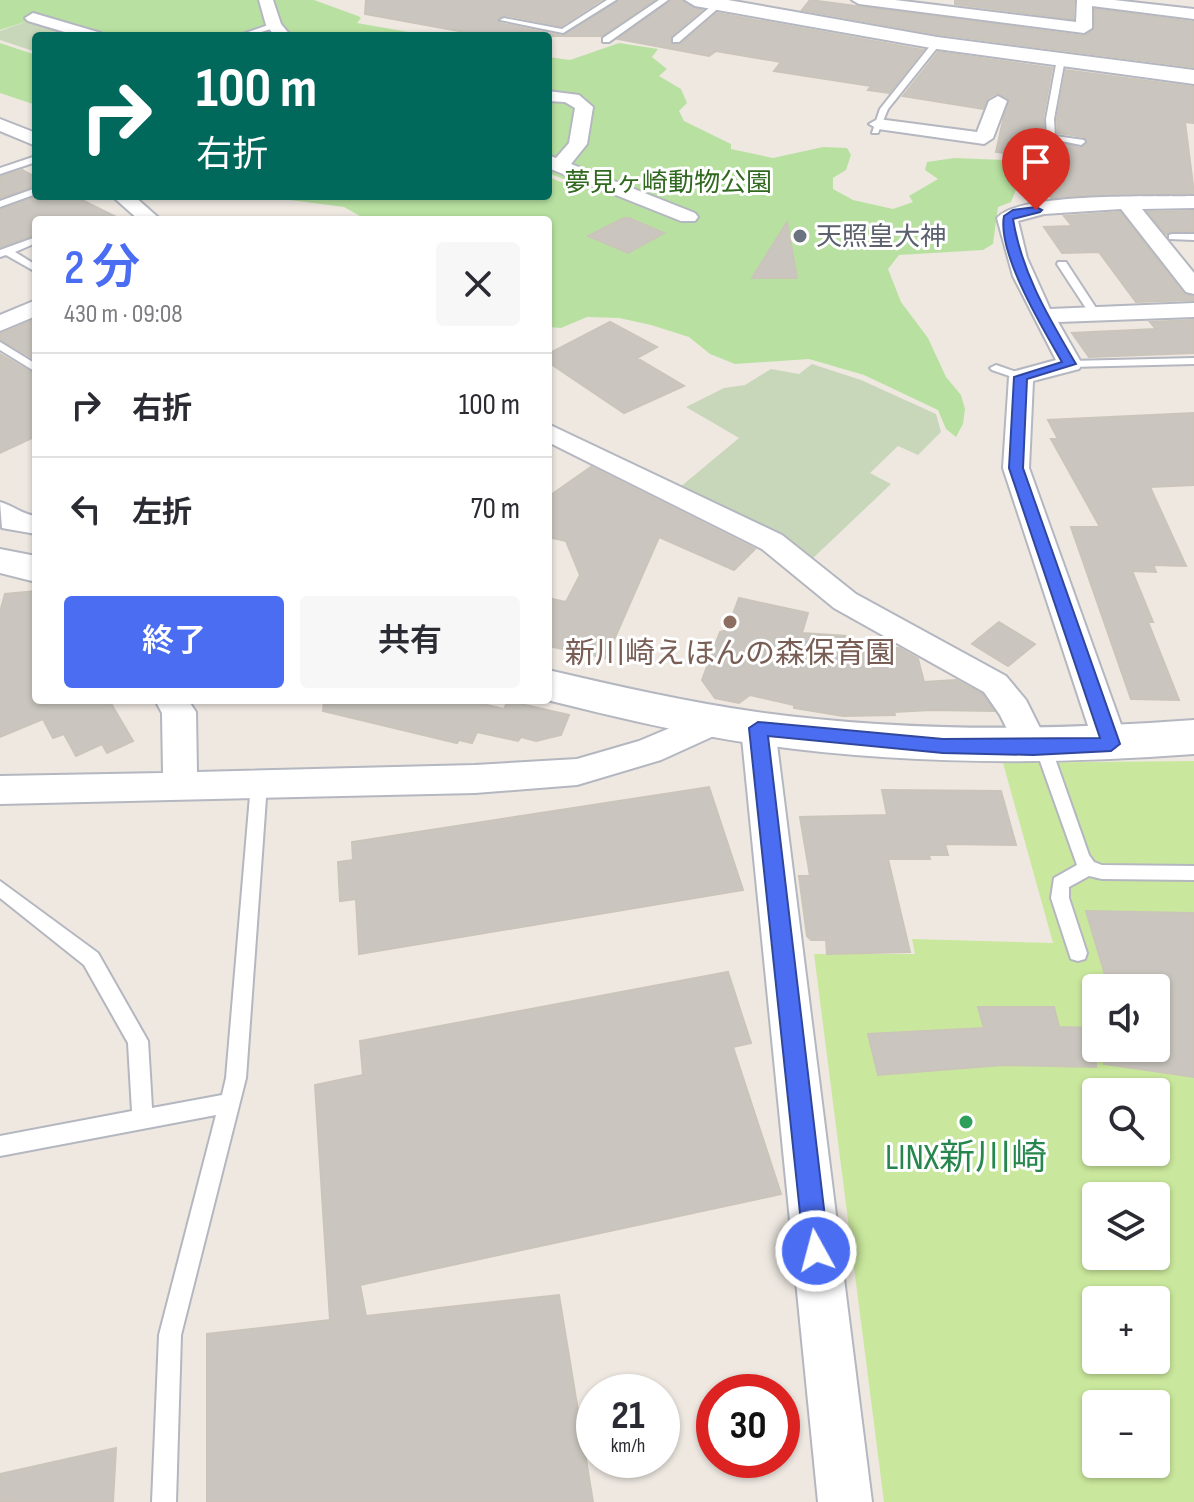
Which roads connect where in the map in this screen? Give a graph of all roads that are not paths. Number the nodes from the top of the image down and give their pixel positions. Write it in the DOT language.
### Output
graph roads {
  1 [pos="266,0"];
  2 [pos="612,0"];
  3 [pos="664,0"];
  4 [pos="695,0"];
  5 [pos="859,0"];
  6 [pos="1084,1"];
  7 [pos="718,5"];
  8 [pos="943,10"];
  9 [pos="1194,14"];
  10 [pos="33,18"];
  11 [pos="504,20"];
  12 [pos="278,30"];
  13 [pos="81,32"];
  14 [pos="697,37"];
  15 [pos="606,40"];
  16 [pos="937,43"];
  17 [pos="1061,59"];
  18 [pos="1194,77"];
  19 [pos="552,96"];
  20 [pos="998,101"];
  21 [pos="0,125"];
  22 [pos="876,128"];
  23 [pos="32,138"];
  24 [pos="1081,142"];
  25 [pos="32,160"];
  26 [pos="554,163"];
  27 [pos="0,171"];
  28 [pos="32,192"];
  29 [pos="127,200"];
  30 [pos="1194,202"];
  31 [pos="0,204"];
  32 [pos="1128,205"];
  33 [pos="146,216"];
  34 [pos="688,217"];
  35 [pos="1172,237"];
  36 [pos="1194,237"];
  37 [pos="32,242"];
  38 [pos="4,253"];
  39 [pos="1062,264"];
  40 [pos="32,267"];
  41 [pos="1194,287"];
  42 [pos="32,309"];
  43 [pos="1194,310"];
  44 [pos="1095,314"];
  45 [pos="1042,316"];
  46 [pos="0,324"];
  47 [pos="0,345"];
  48 [pos="1194,361"];
  49 [pos="1070,364"];
  50 [pos="32,366"];
  51 [pos="996,368"];
  52 [pos="1021,377"];
  53 [pos="552,434"];
  54 [pos="0,511"];
  55 [pos="32,524"];
  56 [pos="0,562"];
  57 [pos="32,568"];
  58 [pos="552,686"];
  59 [pos="174,704"];
  60 [pos="715,721"];
  61 [pos="758,728"];
  62 [pos="1194,737"];
  63 [pos="1111,744"];
  64 [pos="1038,747"];
  65 [pos="259,784"];
  66 [pos="180,786"];
  67 [pos="0,790"];
  68 [pos="1088,868"];
  69 [pos="1194,873"];
  70 [pos="0,888"];
  71 [pos="1078,953"];
  72 [pos="230,1103"];
  73 [pos="143,1120"];
  74 [pos="0,1146"];
  75 [pos="164,1502"];
  76 [pos="845,1502"];
  1 -- 12 [label="street"];
  2 -- 11 [label="lane"];
  3 -- 15 [label="lane"];
  4 -- 7 [label="street"];
  5 -- 8 [label="street"];
  6 -- 8 [label="street"];
  6 -- 9 [label="street"];
  7 -- 14 [label="lane"];
  7 -- 16 [label="street"];
  8 -- 16 [label="street"];
  10 -- 13 [label="street"];
  16 -- 17 [label="street"];
  16 -- 22 [label="lane"];
  17 -- 18 [label="street"];
  17 -- 24 [label="lane"];
  19 -- 26 [label="street"];
  20 -- 22 [label="street"];
  21 -- 23 [label="street"];
  25 -- 27 [label="lane"];
  26 -- 34 [label="street"];
  28 -- 31 [label="lane"];
  29 -- 33 [label="street"];
  30 -- 32 [label="street"];
  32 -- 41 [label="street"];
  32 -- 45 [label="street"];
  35 -- 36 [label="lane"];
  37 -- 38 [label="lane"];
  38 -- 40 [label="lane"];
  39 -- 44 [label="lane"];
  42 -- 46 [label="street"];
  43 -- 44 [label="street"];
  44 -- 45 [label="street"];
  45 -- 49 [label="street"];
  47 -- 50 [label="lane"];
  48 -- 49 [label="lane"];
  49 -- 52 [label="street"];
  51 -- 52 [label="lane"];
  52 -- 63 [label="street"];
  53 -- 64 [label="street"];
  54 -- 55 [label="street"];
  56 -- 57 [label="street"];
  58 -- 60 [label="street"];
  59 -- 66 [label="street"];
  60 -- 61 [label="street"];
  60 -- 65 [label="street"];
  61 -- 64 [label="street"];
  61 -- 76 [label="street"];
  62 -- 63 [label="street"];
  63 -- 64 [label="street"];
  64 -- 68 [label="lane"];
  65 -- 66 [label="street"];
  65 -- 72 [label="lane"];
  66 -- 67 [label="street"];
  68 -- 69 [label="lane"];
  68 -- 71 [label="lane"];
  70 -- 73 [label="lane"];
  72 -- 73 [label="lane"];
  72 -- 75 [label="lane"];
  73 -- 74 [label="lane"];
}
